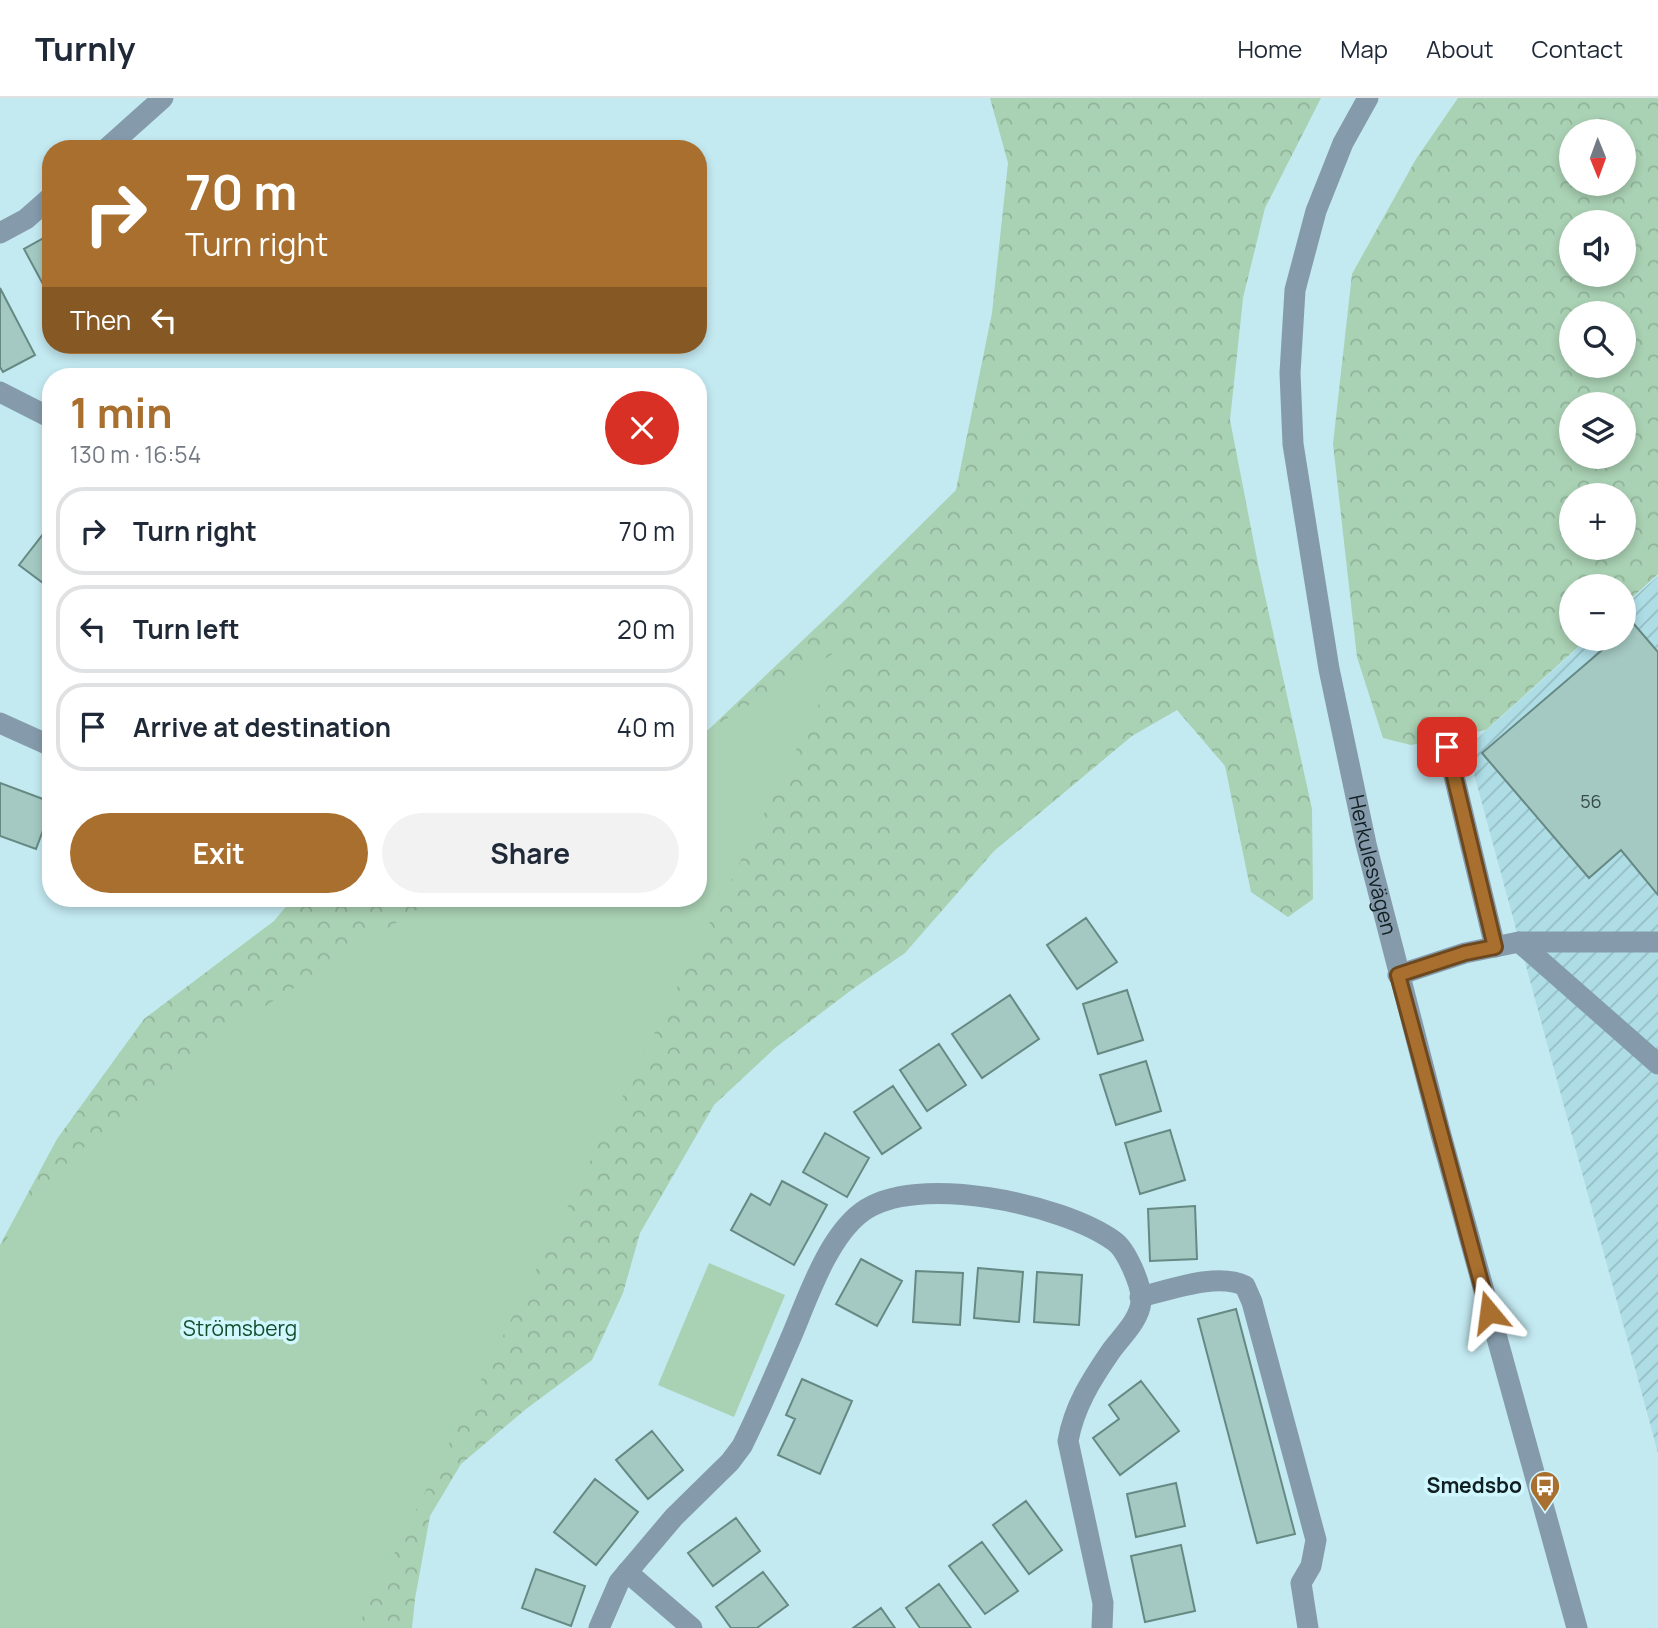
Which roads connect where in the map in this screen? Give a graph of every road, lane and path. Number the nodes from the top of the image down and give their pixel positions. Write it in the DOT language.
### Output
graph roads {
  1 [pos="163,98"];
  2 [pos="1368,98"];
  3 [pos="116,140"];
  4 [pos="42,205"];
  5 [pos="0,233"];
  6 [pos="0,392"];
  7 [pos="42,413"];
  8 [pos="0,723"];
  9 [pos="42,742"];
  10 [pos="1447,747"];
  11 [pos="1520,942"];
  12 [pos="1658,942"];
  13 [pos="1495,947"];
  14 [pos="1398,975"];
  15 [pos="1658,1064"];
  16 [pos="1140,1297"];
  17 [pos="627,1572"];
  18 [pos="599,1628"];
  19 [pos="692,1628"];
  20 [pos="1102,1628"];
  21 [pos="1308,1628"];
  22 [pos="1577,1628"];
  1 -- 3 [label="street"];
  2 -- 14 [label="street, Herkulesvägen"];
  4 -- 5 [label="street"];
  6 -- 7 [label="street"];
  8 -- 9 [label="street"];
  10 -- 13 [label="street"];
  11 -- 12 [label="street"];
  11 -- 13 [label="street"];
  11 -- 15 [label="street"];
  13 -- 14 [label="street"];
  14 -- 22 [label="street, Herkulesvägen"];
  16 -- 17 [label="street"];
  16 -- 20 [label="street"];
  16 -- 21 [label="street"];
  17 -- 18 [label="street"];
  17 -- 19 [label="street"];
}
